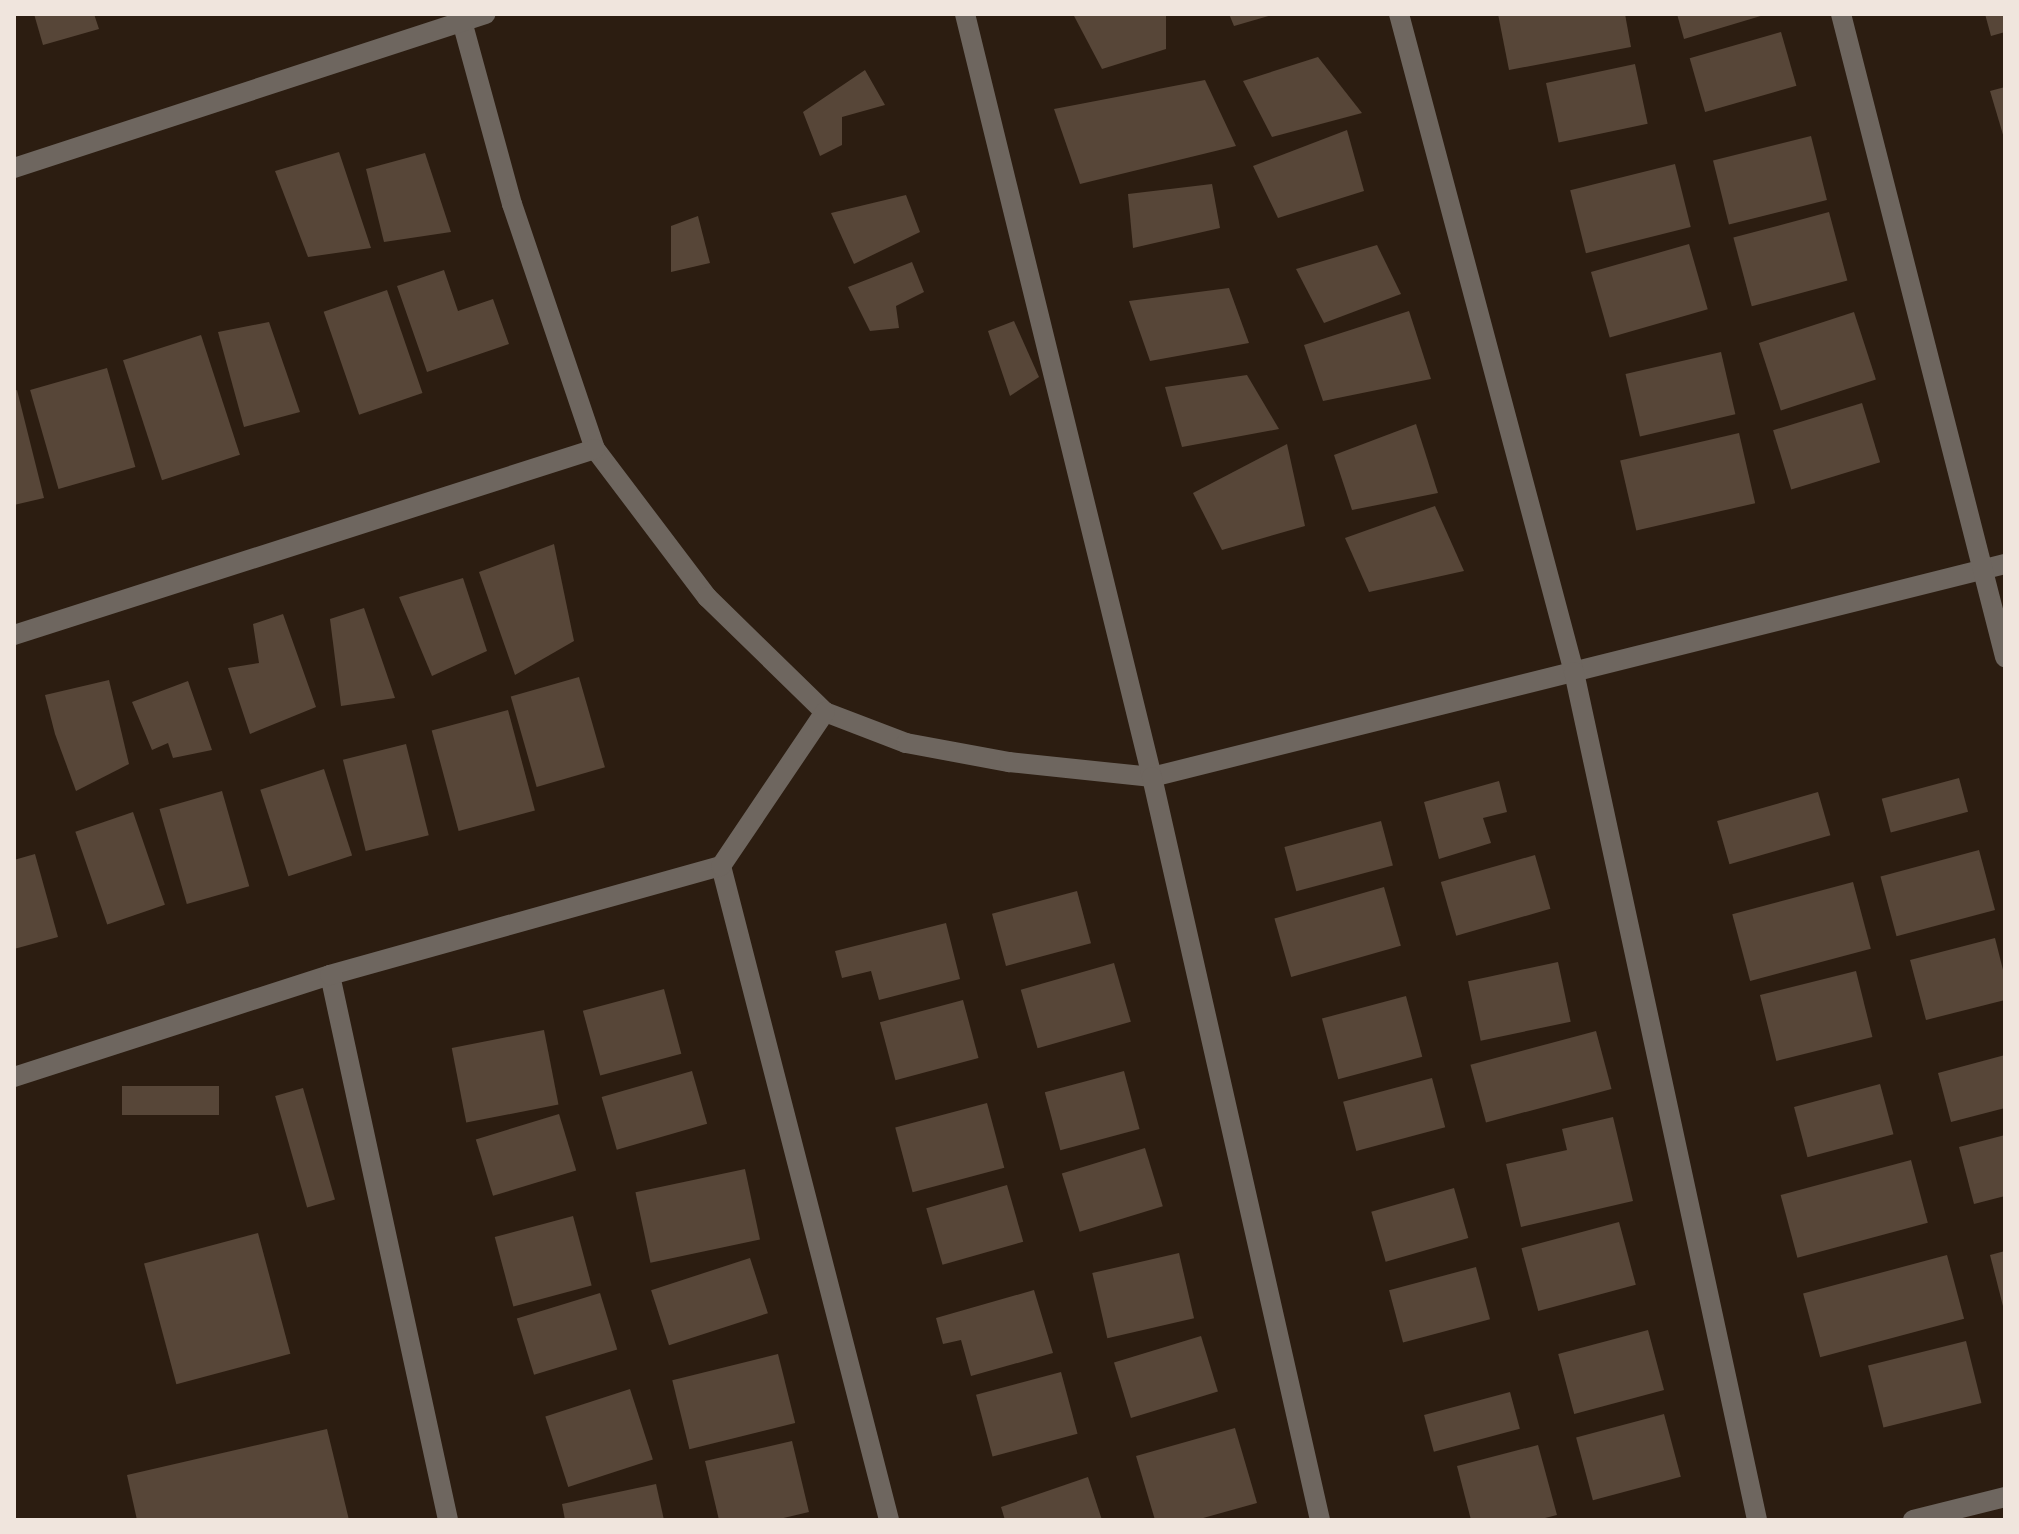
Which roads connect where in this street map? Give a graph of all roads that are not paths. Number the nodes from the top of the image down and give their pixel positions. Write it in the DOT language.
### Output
graph roads {
  1 [pos="485,14"];
  2 [pos="965,14"];
  3 [pos="1399,14"];
  4 [pos="1841,14"];
  5 [pos="461,17"];
  6 [pos="14,168"];
  7 [pos="595,449"];
  8 [pos="2005,564"];
  9 [pos="1984,569"];
  10 [pos="14,635"];
  11 [pos="2005,657"];
  12 [pos="1574,672"];
  13 [pos="825,712"];
  14 [pos="1152,777"];
  15 [pos="721,866"];
  16 [pos="330,975"];
  17 [pos="14,1077"];
  18 [pos="2005,1497"];
  19 [pos="448,1520"];
  20 [pos="889,1520"];
  21 [pos="1320,1520"];
  22 [pos="1757,1520"];
  23 [pos="1913,1520"];
  1 -- 5 [label="street"];
  2 -- 14 [label="street"];
  3 -- 12 [label="street"];
  4 -- 9 [label="street"];
  5 -- 6 [label="street"];
  5 -- 7 [label="street"];
  7 -- 10 [label="street"];
  7 -- 13 [label="street"];
  8 -- 9 [label="street"];
  9 -- 11 [label="street"];
  9 -- 12 [label="street"];
  12 -- 14 [label="street"];
  12 -- 22 [label="street"];
  13 -- 14 [label="street"];
  13 -- 15 [label="street"];
  14 -- 21 [label="street"];
  15 -- 16 [label="street"];
  15 -- 20 [label="street"];
  16 -- 17 [label="street"];
  16 -- 19 [label="street"];
  18 -- 23 [label="street"];
}
